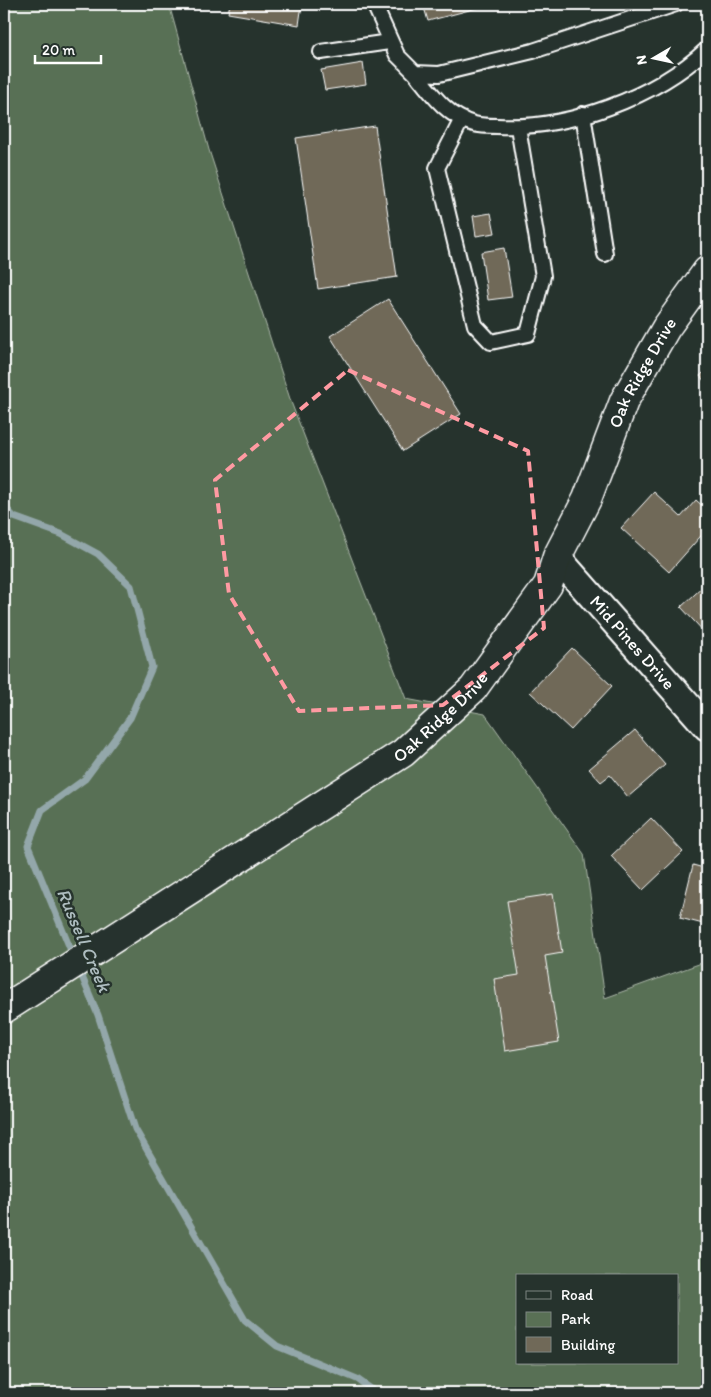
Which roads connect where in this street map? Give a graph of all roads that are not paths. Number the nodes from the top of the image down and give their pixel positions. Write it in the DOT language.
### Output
graph roads {
  1 [pos="374,4"];
  2 [pos="676,4"];
  3 [pos="389,42"];
  4 [pos="707,49"];
  5 [pos="321,52"];
  6 [pos="415,73"];
  7 [pos="583,114"];
  8 [pos="462,119"];
  9 [pos="518,127"];
  10 [pos="605,254"];
  11 [pos="707,271"];
  12 [pos="557,557"];
  13 [pos="707,727"];
  14 [pos="4,1009"];
  1 -- 3 [label="lane"];
  2 -- 6 [label="lane"];
  3 -- 5 [label="lane"];
  3 -- 6 [label="lane"];
  4 -- 7 [label="lane"];
  6 -- 8 [label="lane"];
  7 -- 9 [label="lane"];
  7 -- 10 [label="lane"];
  8 -- 9 [label="lane"];
  8 -- 9 [label="lane"];
  11 -- 12 [label="street, Oak Ridge Drive"];
  12 -- 13 [label="street, Mid Pines Drive"];
  12 -- 14 [label="street, Oak Ridge Drive"];
}
